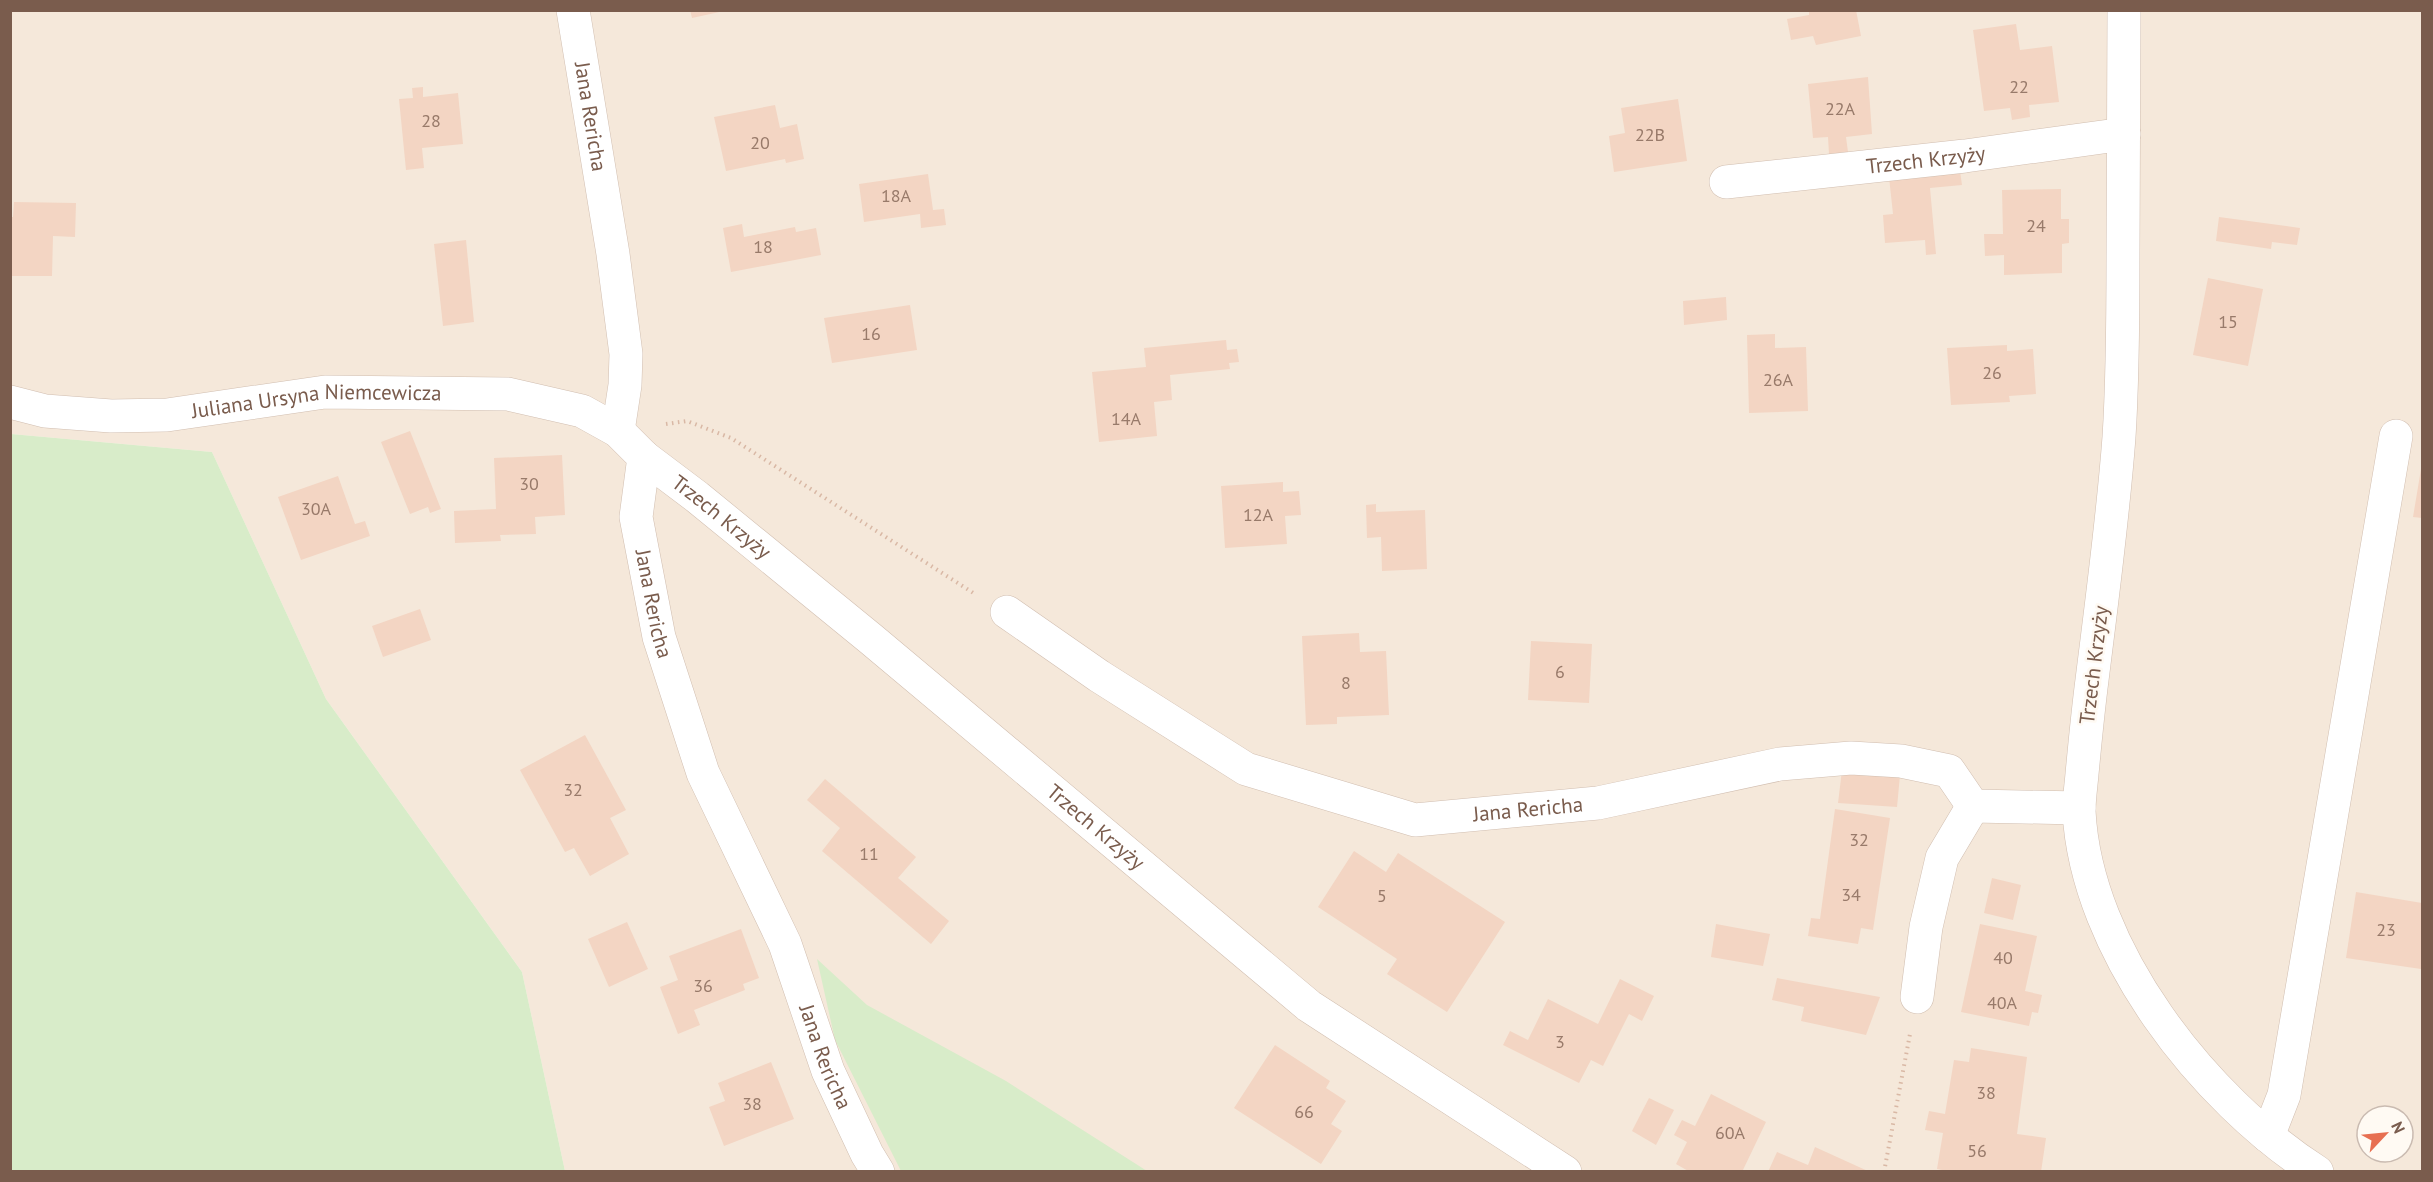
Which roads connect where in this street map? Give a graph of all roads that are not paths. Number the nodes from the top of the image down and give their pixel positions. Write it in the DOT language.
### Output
graph roads {
  1 [pos="573,10"];
  2 [pos="2124,10"];
  3 [pos="2124,134"];
  4 [pos="1726,182"];
  5 [pos="10,402"];
  6 [pos="618,431"];
  7 [pos="2396,436"];
  8 [pos="644,457"];
  9 [pos="1007,612"];
  10 [pos="1973,806"];
  11 [pos="2079,808"];
  12 [pos="1917,997"];
  13 [pos="2268,1136"];
  14 [pos="878,1172"];
  15 [pos="1565,1172"];
  16 [pos="2316,1172"];
  1 -- 6 [label="street, Jana Rericha"];
  2 -- 3 [label="street, Trzech Krzyży"];
  3 -- 4 [label="street, Trzech Krzyży"];
  3 -- 11 [label="street, Trzech Krzyży"];
  5 -- 6 [label="street, Juliana Ursyna Niemcewicza"];
  6 -- 8 [label="street"];
  7 -- 13 [label="street"];
  8 -- 14 [label="street, Jana Rericha"];
  8 -- 15 [label="street, Trzech Krzyży"];
  9 -- 10 [label="street, Jana Rericha"];
  10 -- 11 [label="street"];
  10 -- 12 [label="street"];
  11 -- 13 [label="street, Trzech Krzyży"];
  13 -- 16 [label="street, Trzech Krzyży"];
}
